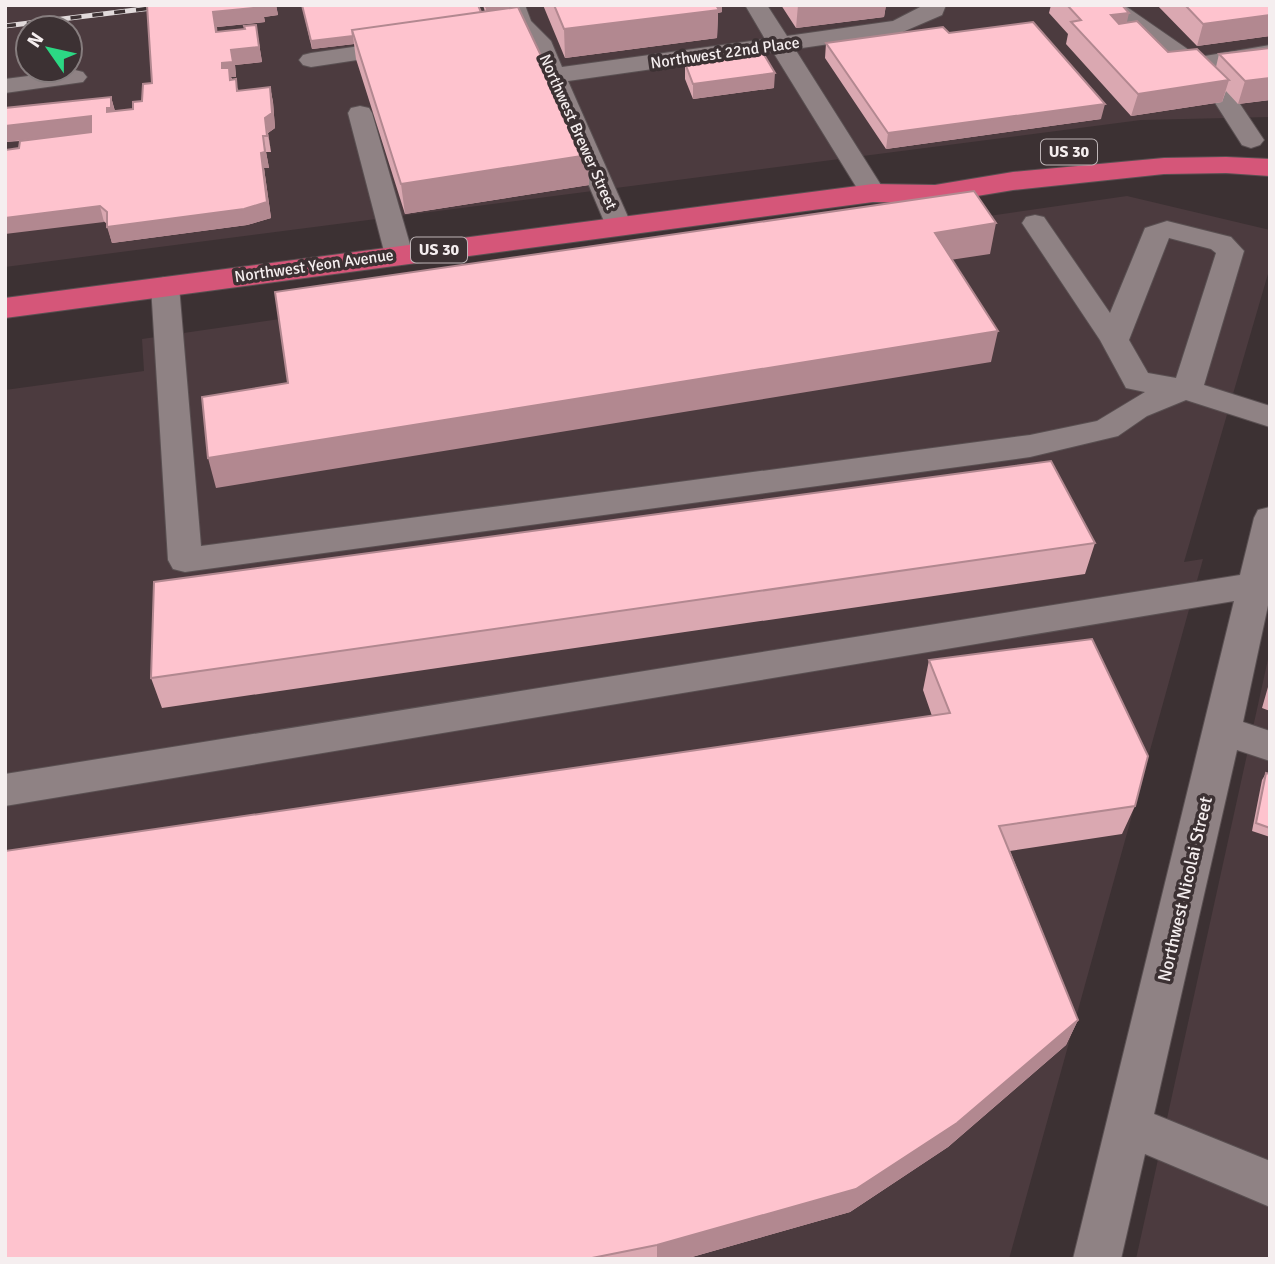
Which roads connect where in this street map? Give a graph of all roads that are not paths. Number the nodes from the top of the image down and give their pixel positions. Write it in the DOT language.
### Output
graph roads {
  1 [pos="513,5"];
  2 [pos="757,5"];
  3 [pos="935,5"];
  4 [pos="1109,5"];
  5 [pos="527,31"];
  6 [pos="500,35"];
  7 [pos="419,45"];
  8 [pos="782,46"];
  9 [pos="1270,52"];
  10 [pos="311,60"];
  11 [pos="1195,65"];
  12 [pos="552,76"];
  13 [pos="360,113"];
  14 [pos="1260,141"];
  15 [pos="1195,165"];
  16 [pos="1270,168"];
  17 [pos="1270,190"];
  18 [pos="873,193"];
  19 [pos="1035,223"];
  20 [pos="619,226"];
  21 [pos="399,255"];
  22 [pos="165,286"];
  23 [pos="5,308"];
  24 [pos="1114,340"];
  25 [pos="1186,390"];
  26 [pos="1270,417"];
  27 [pos="1270,518"];
  28 [pos="1255,585"];
  29 [pos="1223,730"];
  30 [pos="1270,746"];
  31 [pos="5,790"];
  32 [pos="1129,1126"];
  33 [pos="1270,1184"];
  34 [pos="1097,1259"];
  1 -- 5 [label="street, Northwest Brewer Street"];
  2 -- 8 [label="street"];
  3 -- 8 [label="street, Northwest 22nd Place"];
  4 -- 11 [label="street"];
  5 -- 6 [label="street"];
  5 -- 12 [label="street, Northwest Brewer Street"];
  7 -- 10 [label="street"];
  8 -- 12 [label="street, Northwest 22nd Place"];
  8 -- 18 [label="street"];
  9 -- 11 [label="street"];
  11 -- 14 [label="street"];
  12 -- 20 [label="street, Northwest Brewer Street"];
  13 -- 21 [label="street"];
  14 -- 18 [label="highway, Northwest Yeon Avenue / US 30"];
  15 -- 16 [label="highway, Northwest Yeon Avenue / US 30"];
  15 -- 17 [label="highway"];
  15 -- 18 [label="highway, Northwest Yeon Avenue / US 30"];
  18 -- 20 [label="highway, Northwest Yeon Avenue / US 30"];
  19 -- 24 [label="street"];
  20 -- 21 [label="highway, Northwest Yeon Avenue / US 30"];
  21 -- 22 [label="highway, Northwest Yeon Avenue / US 30"];
  22 -- 23 [label="highway, Northwest Yeon Avenue / US 30"];
  22 -- 25 [label="street"];
  24 -- 25 [label="street"];
  24 -- 25 [label="street"];
  25 -- 26 [label="street"];
  27 -- 28 [label="street, Northwest Nicolai Street"];
  28 -- 29 [label="street, Northwest Nicolai Street"];
  28 -- 31 [label="street"];
  29 -- 30 [label="street"];
  29 -- 32 [label="street, Northwest Nicolai Street"];
  32 -- 33 [label="street"];
  32 -- 34 [label="street, Northwest Nicolai Street"];
}
